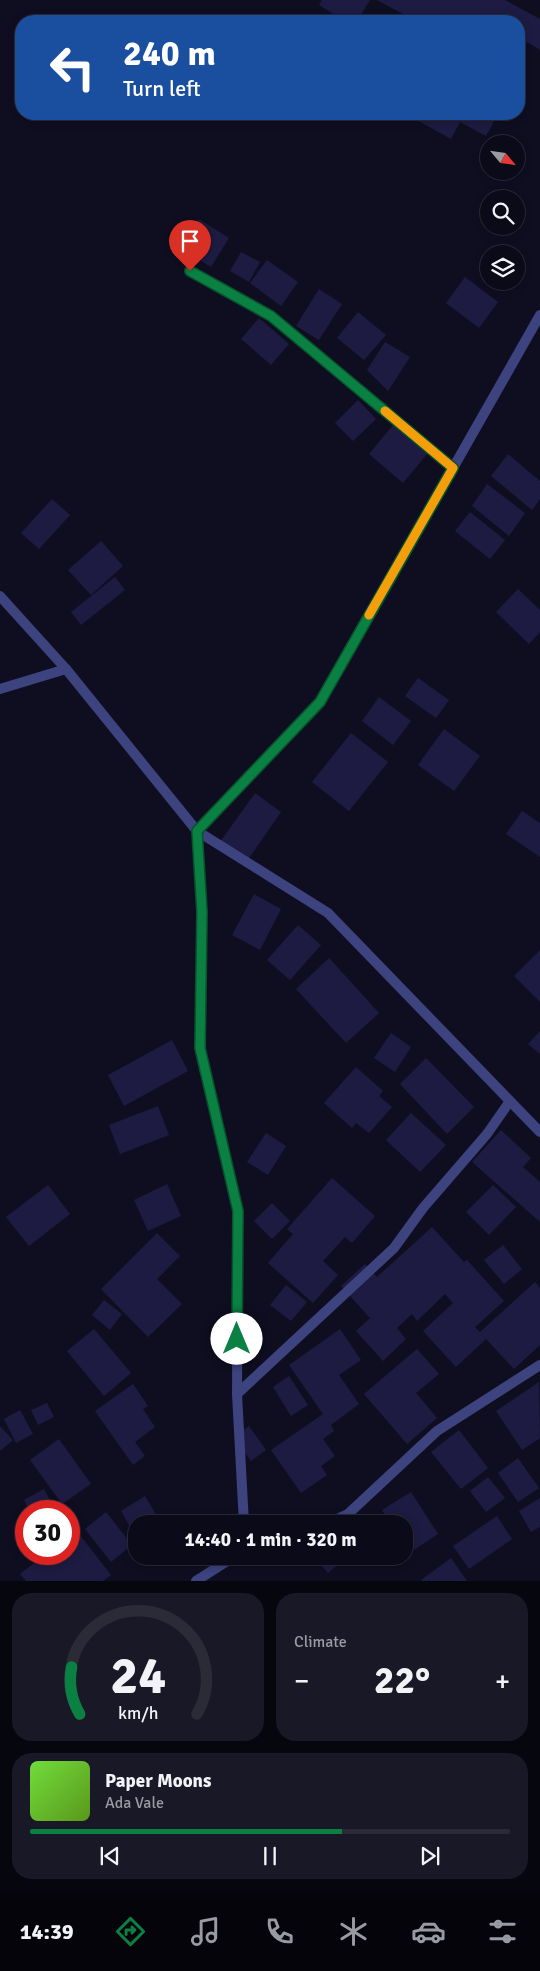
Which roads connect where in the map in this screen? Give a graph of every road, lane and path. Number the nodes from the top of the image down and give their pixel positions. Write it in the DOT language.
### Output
graph roads {
  1 [pos="190,271"];
  2 [pos="540,315"];
  3 [pos="453,468"];
  4 [pos="0,596"];
  5 [pos="66,669"];
  6 [pos="0,689"];
  7 [pos="197,831"];
  8 [pos="510,1101"];
  9 [pos="540,1132"];
  10 [pos="540,1365"];
  11 [pos="237,1394"];
  12 [pos="244,1515"];
  13 [pos="346,1515"];
  14 [pos="221,1565"];
  15 [pos="196,1581"];
  1 -- 3 [label="street"];
  2 -- 3 [label="street"];
  3 -- 7 [label="street"];
  4 -- 5 [label="street"];
  5 -- 6 [label="street"];
  5 -- 7 [label="street"];
  7 -- 8 [label="street"];
  7 -- 11 [label="street"];
  8 -- 9 [label="street"];
  8 -- 11 [label="street"];
  10 -- 13 [label="street"];
  11 -- 12 [label="street"];
  14 -- 15 [label="street"];
}
